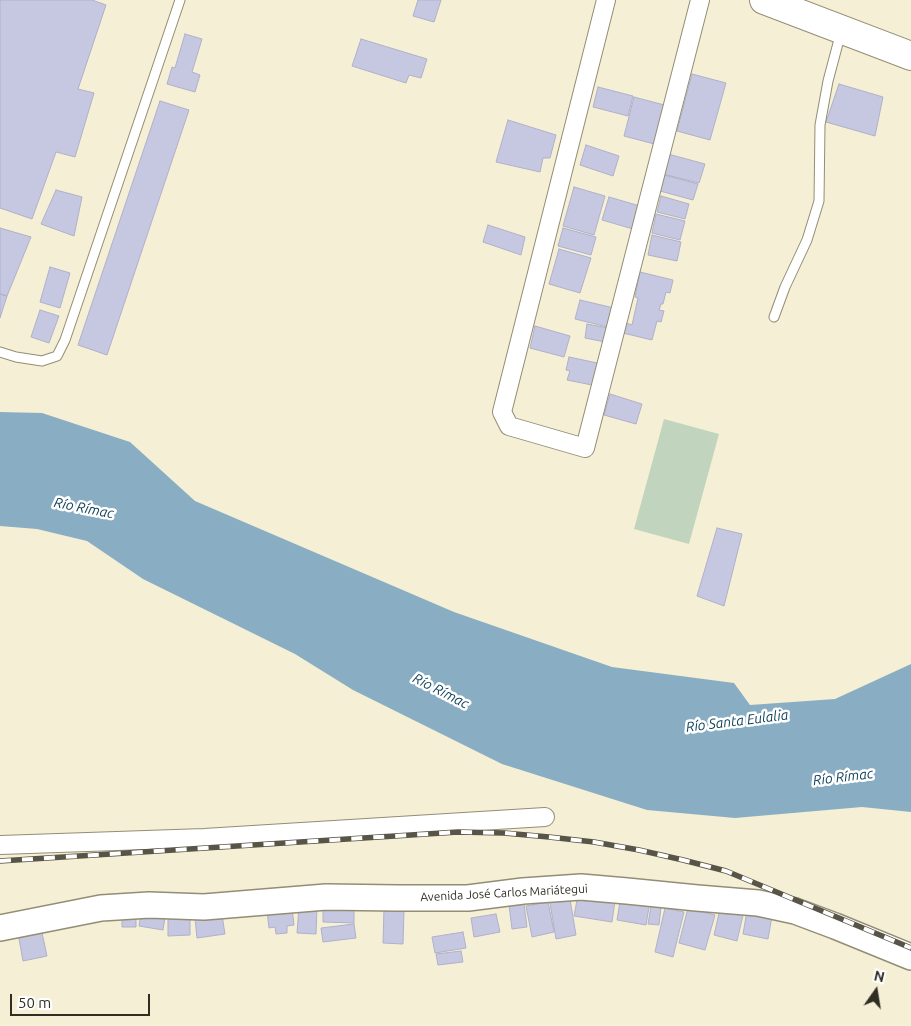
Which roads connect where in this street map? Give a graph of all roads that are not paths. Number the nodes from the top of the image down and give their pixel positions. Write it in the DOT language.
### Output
graph roads {
  1 [pos="180,0"];
  2 [pos="606,0"];
  3 [pos="700,0"];
  4 [pos="764,0"];
  5 [pos="842,30"];
  6 [pos="911,56"];
  7 [pos="774,317"];
  8 [pos="0,352"];
  9 [pos="545,818"];
  10 [pos="0,845"];
  11 [pos="0,928"];
  12 [pos="911,957"];
  1 -- 8 [label="lane"];
  2 -- 3 [label="street"];
  4 -- 5 [label="highway"];
  5 -- 6 [label="highway"];
  5 -- 7 [label="lane"];
  9 -- 10 [label="street"];
  11 -- 12 [label="street, Avenida José Carlos Mariátegui"];
}
